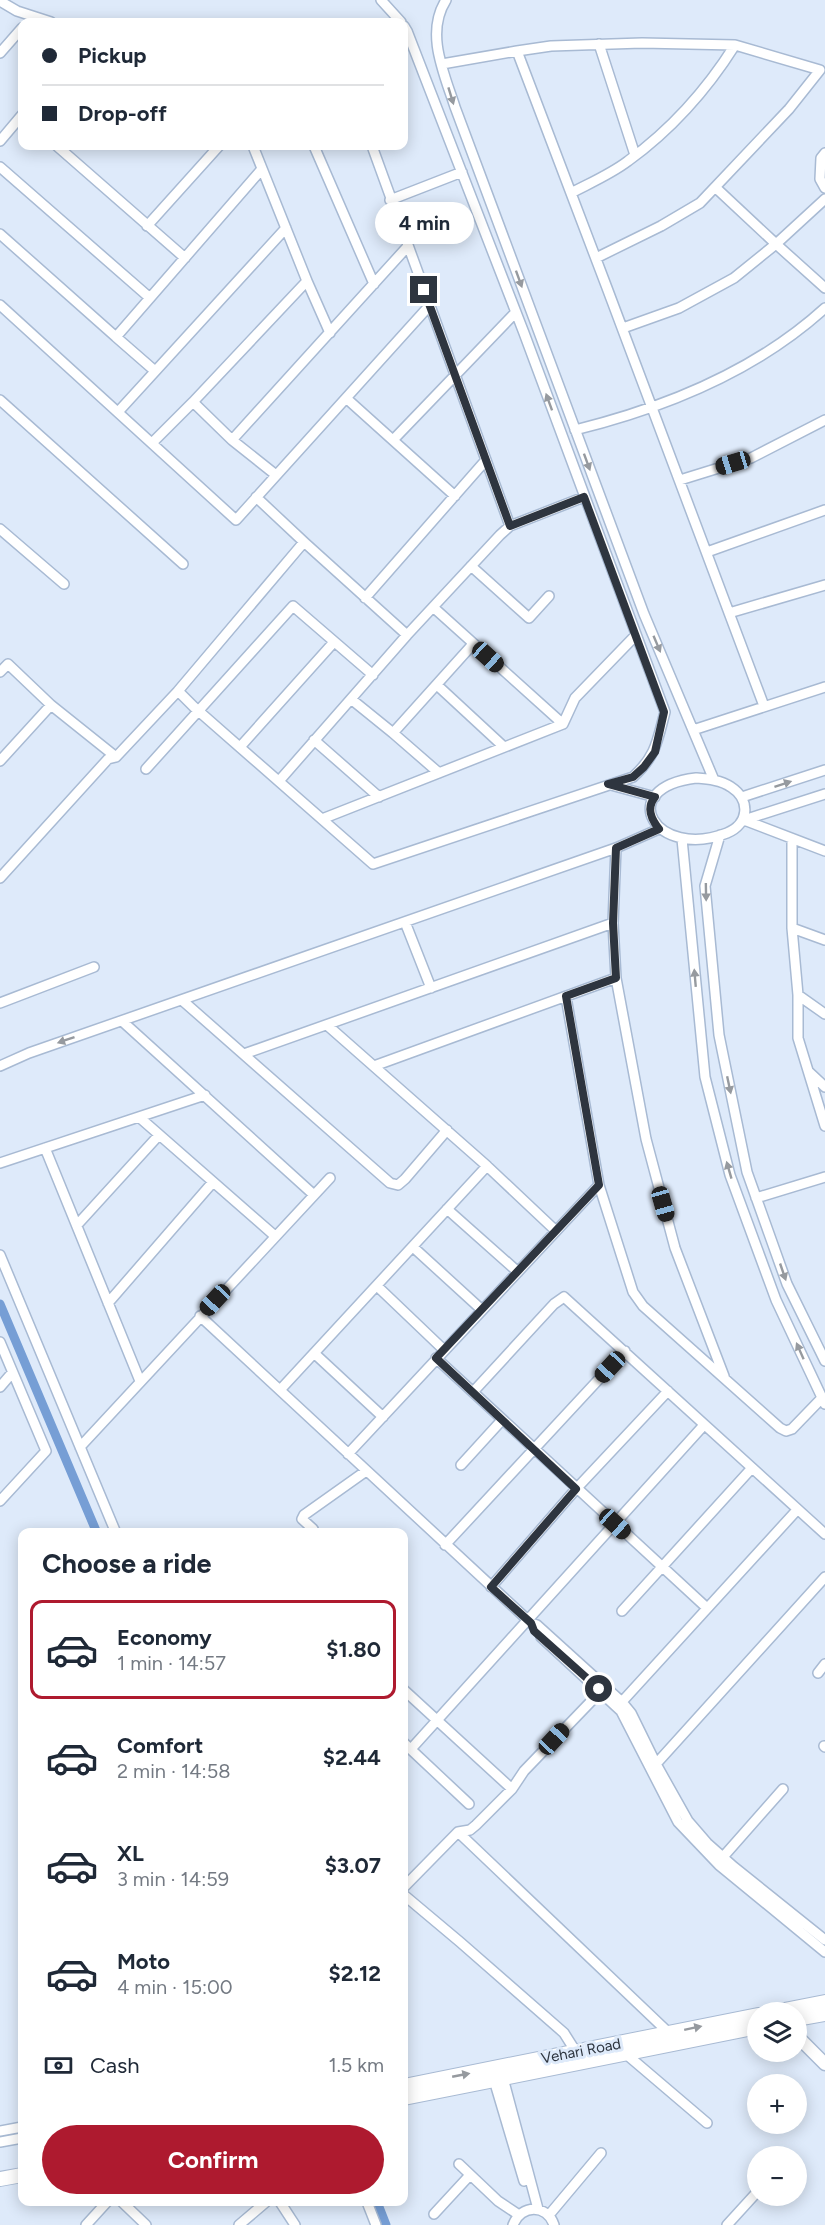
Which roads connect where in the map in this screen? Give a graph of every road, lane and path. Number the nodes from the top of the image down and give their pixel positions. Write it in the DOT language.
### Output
graph roads {
  1 [pos="381,0"];
  2 [pos="446,0"];
  3 [pos="0,1"];
  4 [pos="28,18"];
  5 [pos="397,18"];
  6 [pos="18,33"];
  7 [pos="408,34"];
  8 [pos="599,44"];
  9 [pos="735,45"];
  10 [pos="517,51"];
  11 [pos="0,53"];
  12 [pos="442,64"];
  13 [pos="822,68"];
  14 [pos="18,120"];
  15 [pos="0,141"];
  16 [pos="62,150"];
  17 [pos="215,150"];
  18 [pos="255,150"];
  19 [pos="316,150"];
  20 [pos="373,150"];
  21 [pos="825,153"];
  22 [pos="635,155"];
  23 [pos="0,167"];
  24 [pos="262,169"];
  25 [pos="462,172"];
  26 [pos="715,187"];
  27 [pos="825,188"];
  28 [pos="571,193"];
  29 [pos="825,199"];
  30 [pos="390,200"];
  31 [pos="147,226"];
  32 [pos="286,228"];
  33 [pos="0,234"];
  34 [pos="776,244"];
  35 [pos="408,246"];
  36 [pos="185,258"];
  37 [pos="596,258"];
  38 [pos="307,281"];
  39 [pos="374,284"];
  40 [pos="825,288"];
  41 [pos="150,298"];
  42 [pos="0,305"];
  43 [pos="429,305"];
  44 [pos="825,308"];
  45 [pos="516,312"];
  46 [pos="623,328"];
  47 [pos="330,333"];
  48 [pos="116,337"];
  49 [pos="155,371"];
  50 [pos="455,375"];
  51 [pos="346,398"];
  52 [pos="0,400"];
  53 [pos="193,402"];
  54 [pos="652,406"];
  55 [pos="118,412"];
  56 [pos="825,420"];
  57 [pos="575,430"];
  58 [pos="232,440"];
  59 [pos="393,440"];
  60 [pos="152,443"];
  61 [pos="486,460"];
  62 [pos="276,475"];
  63 [pos="680,480"];
  64 [pos="455,496"];
  65 [pos="256,497"];
  66 [pos="584,497"];
  67 [pos="825,510"];
  68 [pos="510,526"];
  69 [pos="0,529"];
  70 [pos="304,542"];
  71 [pos="707,552"];
  72 [pos="183,564"];
  73 [pos="471,566"];
  74 [pos="64,584"];
  75 [pos="825,585"];
  76 [pos="549,596"];
  77 [pos="365,598"];
  78 [pos="433,608"];
  79 [pos="729,613"];
  80 [pos="406,635"];
  81 [pos="636,635"];
  82 [pos="334,642"];
  83 [pos="473,644"];
  84 [pos="0,672"];
  85 [pos="373,675"];
  86 [pos="437,684"];
  87 [pos="825,687"];
  88 [pos="178,691"];
  89 [pos="351,699"];
  90 [pos="51,705"];
  91 [pos="764,706"];
  92 [pos="198,711"];
  93 [pos="563,724"];
  94 [pos="693,729"];
  95 [pos="393,733"];
  96 [pos="314,740"];
  97 [pos="240,747"];
  98 [pos="504,747"];
  99 [pos="116,757"];
  100 [pos="0,761"];
  101 [pos="146,769"];
  102 [pos="825,770"];
  103 [pos="439,773"];
  104 [pos="714,780"];
  105 [pos="279,781"];
  106 [pos="608,784"];
  107 [pos="825,794"];
  108 [pos="379,797"];
  109 [pos="655,797"];
  110 [pos="742,797"];
  111 [pos="322,819"];
  112 [pos="744,820"];
  113 [pos="659,829"];
  114 [pos="720,836"];
  115 [pos="682,839"];
  116 [pos="792,839"];
  117 [pos="616,848"];
  118 [pos="825,851"];
  119 [pos="0,878"];
  120 [pos="405,922"];
  121 [pos="613,923"];
  122 [pos="792,928"];
  123 [pos="825,940"];
  124 [pos="94,967"];
  125 [pos="616,978"];
  126 [pos="431,988"];
  127 [pos="798,995"];
  128 [pos="566,996"];
  129 [pos="183,1001"];
  130 [pos="0,1003"];
  131 [pos="825,1014"];
  132 [pos="122,1021"];
  133 [pos="327,1025"];
  134 [pos="244,1054"];
  135 [pos="0,1066"];
  136 [pos="374,1066"];
  137 [pos="809,1072"];
  138 [pos="825,1087"];
  139 [pos="205,1095"];
  140 [pos="139,1117"];
  141 [pos="825,1126"];
  142 [pos="447,1130"];
  143 [pos="159,1135"];
  144 [pos="45,1148"];
  145 [pos="0,1162"];
  146 [pos="487,1166"];
  147 [pos="825,1177"];
  148 [pos="330,1178"];
  149 [pos="213,1182"];
  150 [pos="599,1185"];
  151 [pos="314,1195"];
  152 [pos="756,1198"];
  153 [pos="447,1209"];
  154 [pos="77,1225"];
  155 [pos="556,1231"];
  156 [pos="275,1236"];
  157 [pos="412,1247"];
  158 [pos="0,1255"];
  159 [pos="518,1272"];
  160 [pos="377,1286"];
  161 [pos="108,1303"];
  162 [pos="482,1310"];
  163 [pos="200,1316"];
  164 [pos="0,1342"];
  165 [pos="444,1350"];
  166 [pos="625,1351"];
  167 [pos="314,1353"];
  168 [pos="436,1358"];
  169 [pos="825,1360"];
  170 [pos="12,1372"];
  171 [pos="725,1380"];
  172 [pos="140,1381"];
  173 [pos="0,1387"];
  174 [pos="280,1390"];
  175 [pos="668,1391"];
  176 [pos="472,1392"];
  177 [pos="823,1401"];
  178 [pos="383,1417"];
  179 [pos="502,1420"];
  180 [pos="704,1425"];
  181 [pos="80,1447"];
  182 [pos="533,1449"];
  183 [pos="348,1454"];
  184 [pos="461,1465"];
  185 [pos="751,1469"];
  186 [pos="366,1471"];
  187 [pos="576,1489"];
  188 [pos="0,1501"];
  189 [pos="797,1510"];
  190 [pos="615,1524"];
  191 [pos="114,1528"];
  192 [pos="312,1528"];
  193 [pos="825,1534"];
  194 [pos="445,1545"];
  195 [pos="663,1568"];
  196 [pos="825,1577"];
  197 [pos="491,1587"];
  198 [pos="707,1608"];
  199 [pos="622,1611"];
  200 [pos="529,1622"];
  201 [pos="825,1664"];
  202 [pos="818,1673"];
  203 [pos="601,1691"];
  204 [pos="408,1694"];
  205 [pos="620,1704"];
  206 [pos="437,1720"];
  207 [pos="408,1745"];
  208 [pos="408,1747"];
  209 [pos="656,1764"];
  210 [pos="512,1789"];
  211 [pos="783,1789"];
  212 [pos="469,1804"];
  213 [pos="458,1833"];
  214 [pos="723,1857"];
  215 [pos="408,1883"];
  216 [pos="408,1898"];
  217 [pos="825,1940"];
  218 [pos="825,1952"];
  219 [pos="825,2002"];
  220 [pos="807,2006"];
  221 [pos="825,2014"];
  222 [pos="747,2017"];
  223 [pos="807,2017"];
  224 [pos="747,2029"];
  225 [pos="669,2033"];
  226 [pos="807,2046"];
  227 [pos="576,2052"];
  228 [pos="627,2054"];
  229 [pos="825,2064"];
  230 [pos="499,2079"];
  231 [pos="408,2085"];
  232 [pos="408,2097"];
  233 [pos="707,2123"];
  234 [pos="18,2128"];
  235 [pos="0,2132"];
  236 [pos="18,2139"];
  237 [pos="0,2142"];
  238 [pos="601,2153"];
  239 [pos="459,2164"];
  240 [pos="18,2166"];
  241 [pos="0,2170"];
  242 [pos="470,2175"];
  243 [pos="18,2176"];
  244 [pos="0,2179"];
  245 [pos="747,2203"];
  246 [pos="103,2206"];
  247 [pos="126,2206"];
  248 [pos="261,2206"];
  249 [pos="283,2206"];
  250 [pos="369,2206"];
  251 [pos="535,2209"];
  252 [pos="434,2214"];
  253 [pos="519,2215"];
  254 [pos="549,2215"];
  255 [pos="86,2225"];
  256 [pos="146,2225"];
  257 [pos="239,2225"];
  258 [pos="295,2225"];
  259 [pos="376,2225"];
  260 [pos="513,2225"];
  261 [pos="554,2225"];
  262 [pos="727,2225"];
  1 -- 5 [label="street"];
  2 -- 12 [label="street"];
  3 -- 4 [label="street"];
  6 -- 11 [label="street"];
  7 -- 25 [label="street"];
  8 -- 9 [label="street"];
  8 -- 10 [label="street"];
  8 -- 22 [label="street"];
  9 -- 13 [label="street"];
  9 -- 22 [label="street"];
  10 -- 12 [label="street"];
  10 -- 28 [label="street"];
  12 -- 57 [label="street, one-way"];
  13 -- 26 [label="street"];
  14 -- 15 [label="street"];
  16 -- 31 [label="street"];
  17 -- 31 [label="street"];
  18 -- 24 [label="street"];
  19 -- 39 [label="street"];
  20 -- 30 [label="street"];
  21 -- 27 [label="street"];
  22 -- 28 [label="street"];
  23 -- 41 [label="street"];
  24 -- 32 [label="street"];
  24 -- 36 [label="street"];
  25 -- 30 [label="street"];
  25 -- 45 [label="street"];
  26 -- 34 [label="street"];
  26 -- 37 [label="street"];
  28 -- 37 [label="street"];
  29 -- 34 [label="street"];
  30 -- 35 [label="street"];
  31 -- 36 [label="street"];
  32 -- 38 [label="street"];
  32 -- 49 [label="street"];
  33 -- 48 [label="street"];
  34 -- 40 [label="street"];
  34 -- 46 [label="street"];
  35 -- 39 [label="street"];
  35 -- 43 [label="street"];
  36 -- 41 [label="street"];
  37 -- 46 [label="street"];
  38 -- 47 [label="street"];
  38 -- 53 [label="street"];
  39 -- 47 [label="street"];
  41 -- 48 [label="street"];
  42 -- 55 [label="street"];
  43 -- 50 [label="street"];
  43 -- 51 [label="street"];
  44 -- 54 [label="street"];
  45 -- 50 [label="street"];
  66 -- 45 [label="street, one-way"];
  46 -- 54 [label="street"];
  47 -- 58 [label="street"];
  48 -- 49 [label="street"];
  49 -- 55 [label="street"];
  50 -- 59 [label="street"];
  50 -- 61 [label="street"];
  51 -- 59 [label="street"];
  51 -- 62 [label="street"];
  52 -- 72 [label="street"];
  53 -- 58 [label="street"];
  53 -- 60 [label="street"];
  54 -- 57 [label="street"];
  54 -- 63 [label="street"];
  55 -- 60 [label="street"];
  56 -- 63 [label="street"];
  57 -- 94 [label="street, one-way"];
  58 -- 62 [label="street"];
  59 -- 64 [label="street"];
  60 -- 65 [label="street"];
  61 -- 64 [label="street"];
  61 -- 68 [label="street"];
  62 -- 65 [label="street"];
  63 -- 71 [label="street"];
  64 -- 77 [label="street"];
  65 -- 70 [label="street"];
  66 -- 68 [label="street"];
  66 -- 81 [label="street"];
  67 -- 71 [label="street"];
  68 -- 73 [label="street"];
  69 -- 74 [label="street"];
  70 -- 77 [label="street"];
  70 -- 88 [label="street"];
  71 -- 79 [label="street"];
  73 -- 76 [label="street"];
  73 -- 78 [label="street"];
  75 -- 79 [label="street"];
  77 -- 80 [label="street"];
  78 -- 80 [label="street"];
  78 -- 83 [label="street"];
  79 -- 91 [label="street"];
  80 -- 85 [label="street"];
  81 -- 93 [label="street"];
  81 -- 106 [label="street"];
  82 -- 85 [label="street"];
  82 -- 92 [label="street"];
  82 -- 97 [label="street"];
  83 -- 86 [label="street"];
  83 -- 93 [label="street"];
  84 -- 90 [label="street"];
  85 -- 89 [label="street"];
  86 -- 95 [label="street"];
  86 -- 98 [label="street"];
  87 -- 91 [label="street"];
  88 -- 92 [label="street"];
  88 -- 99 [label="street"];
  89 -- 95 [label="street"];
  89 -- 96 [label="street"];
  90 -- 99 [label="street"];
  90 -- 100 [label="street"];
  91 -- 94 [label="street"];
  92 -- 97 [label="street"];
  92 -- 101 [label="street"];
  93 -- 98 [label="street"];
  94 -- 104 [label="street"];
  95 -- 103 [label="street"];
  96 -- 105 [label="street"];
  96 -- 108 [label="street"];
  97 -- 105 [label="street"];
  98 -- 103 [label="street"];
  99 -- 119 [label="street"];
  110 -- 102 [label="street, one-way"];
  103 -- 108 [label="street"];
  104 -- 109 [label="street"];
  104 -- 110 [label="street"];
  105 -- 111 [label="street"];
  106 -- 109 [label="street"];
  106 -- 111 [label="street"];
  107 -- 112 [label="street"];
  108 -- 111 [label="street"];
  109 -- 113 [label="street"];
  110 -- 112 [label="street"];
  112 -- 114 [label="street"];
  112 -- 116 [label="street"];
  113 -- 115 [label="street"];
  113 -- 117 [label="street"];
  114 -- 115 [label="street"];
  114 -- 152 [label="street, one-way"];
  177 -- 115 [label="street, one-way"];
  116 -- 118 [label="street"];
  116 -- 122 [label="street"];
  117 -- 120 [label="street"];
  117 -- 121 [label="street"];
  120 -- 126 [label="street"];
  120 -- 129 [label="street"];
  121 -- 125 [label="street"];
  121 -- 126 [label="street"];
  122 -- 123 [label="street"];
  122 -- 127 [label="street"];
  124 -- 130 [label="street"];
  125 -- 128 [label="street"];
  125 -- 171 [label="street"];
  126 -- 133 [label="street"];
  127 -- 131 [label="street"];
  127 -- 137 [label="street"];
  128 -- 136 [label="street"];
  128 -- 150 [label="street"];
  129 -- 132 [label="street"];
  129 -- 134 [label="street"];
  132 -- 135 [label="street, one-way"];
  132 -- 139 [label="street"];
  133 -- 134 [label="street"];
  133 -- 136 [label="street"];
  134 -- 142 [label="street"];
  136 -- 142 [label="street"];
  137 -- 138 [label="street"];
  137 -- 141 [label="street"];
  139 -- 140 [label="street"];
  139 -- 151 [label="street"];
  140 -- 143 [label="street"];
  140 -- 144 [label="street"];
  142 -- 146 [label="street"];
  143 -- 149 [label="street"];
  143 -- 154 [label="street"];
  144 -- 145 [label="street"];
  144 -- 154 [label="street"];
  146 -- 153 [label="street"];
  146 -- 155 [label="street"];
  147 -- 152 [label="street"];
  148 -- 151 [label="street"];
  149 -- 156 [label="street"];
  149 -- 161 [label="street"];
  150 -- 155 [label="street"];
  150 -- 171 [label="street"];
  151 -- 156 [label="street"];
  152 -- 169 [label="street, one-way"];
  153 -- 157 [label="street"];
  153 -- 159 [label="street"];
  154 -- 161 [label="street"];
  155 -- 159 [label="street"];
  156 -- 163 [label="street"];
  157 -- 160 [label="street"];
  157 -- 162 [label="street"];
  158 -- 181 [label="street"];
  159 -- 162 [label="street"];
  160 -- 165 [label="street"];
  160 -- 167 [label="street"];
  161 -- 172 [label="street"];
  162 -- 165 [label="street"];
  163 -- 172 [label="street"];
  163 -- 174 [label="street"];
  164 -- 170 [label="street"];
  165 -- 168 [label="street"];
  166 -- 175 [label="street"];
  166 -- 176 [label="street"];
  166 -- 182 [label="street"];
  167 -- 174 [label="street"];
  167 -- 178 [label="street"];
  168 -- 176 [label="street"];
  168 -- 178 [label="street"];
  170 -- 173 [label="street"];
  170 -- 188 [label="street"];
  171 -- 177 [label="street"];
  172 -- 181 [label="street"];
  174 -- 183 [label="street"];
  175 -- 180 [label="street"];
  175 -- 187 [label="street"];
  176 -- 179 [label="street"];
  178 -- 183 [label="street"];
  179 -- 182 [label="street"];
  179 -- 184 [label="street"];
  180 -- 185 [label="street"];
  180 -- 190 [label="street"];
  181 -- 191 [label="street"];
  182 -- 187 [label="street"];
  182 -- 194 [label="street"];
  183 -- 186 [label="street"];
  185 -- 189 [label="street"];
  185 -- 195 [label="street"];
  186 -- 192 [label="street"];
  186 -- 194 [label="street"];
  187 -- 190 [label="street"];
  187 -- 197 [label="street"];
  189 -- 193 [label="street"];
  189 -- 198 [label="street"];
  190 -- 195 [label="street"];
  190 -- 200 [label="street"];
  194 -- 197 [label="street"];
  195 -- 198 [label="street"];
  195 -- 199 [label="street"];
  196 -- 209 [label="street"];
  197 -- 200 [label="street"];
  198 -- 205 [label="street"];
  200 -- 203 [label="street"];
  200 -- 205 [label="street"];
  200 -- 206 [label="street"];
  201 -- 202 [label="street"];
  203 -- 205 [label="street"];
  203 -- 210 [label="street"];
  204 -- 206 [label="street"];
  205 -- 209 [label="street"];
  205 -- 218 [label="street"];
  206 -- 207 [label="street"];
  206 -- 210 [label="street"];
  208 -- 212 [label="street"];
  209 -- 214 [label="street"];
  210 -- 213 [label="street"];
  211 -- 214 [label="street"];
  213 -- 215 [label="street"];
  213 -- 225 [label="street"];
  214 -- 217 [label="street"];
  216 -- 227 [label="street"];
  219 -- 220 [label="main road"];
  221 -- 223 [label="main road"];
  225 -- 222 [label="main road, Vehari Road, one-way"];
  224 -- 228 [label="main road, Vehari Road"];
  225 -- 227 [label="main road, Vehari Road"];
  226 -- 229 [label="main road"];
  231 -- 227 [label="main road, Vehari Road, one-way"];
  228 -- 230 [label="main road, Vehari Road"];
  228 -- 233 [label="street"];
  230 -- 232 [label="main road, Vehari Road"];
  230 -- 251 [label="street"];
  234 -- 235 [label="street"];
  236 -- 237 [label="street"];
  238 -- 254 [label="street"];
  239 -- 242 [label="street"];
  240 -- 241 [label="main road"];
  242 -- 252 [label="street"];
  242 -- 253 [label="street"];
  243 -- 244 [label="main road"];
  245 -- 262 [label="street"];
  246 -- 255 [label="street"];
  247 -- 256 [label="street"];
  248 -- 257 [label="street"];
  249 -- 258 [label="street"];
  250 -- 259 [label="street"];
  251 -- 253 [label="street"];
  251 -- 254 [label="street"];
  253 -- 260 [label="street"];
  254 -- 261 [label="street"];
}
